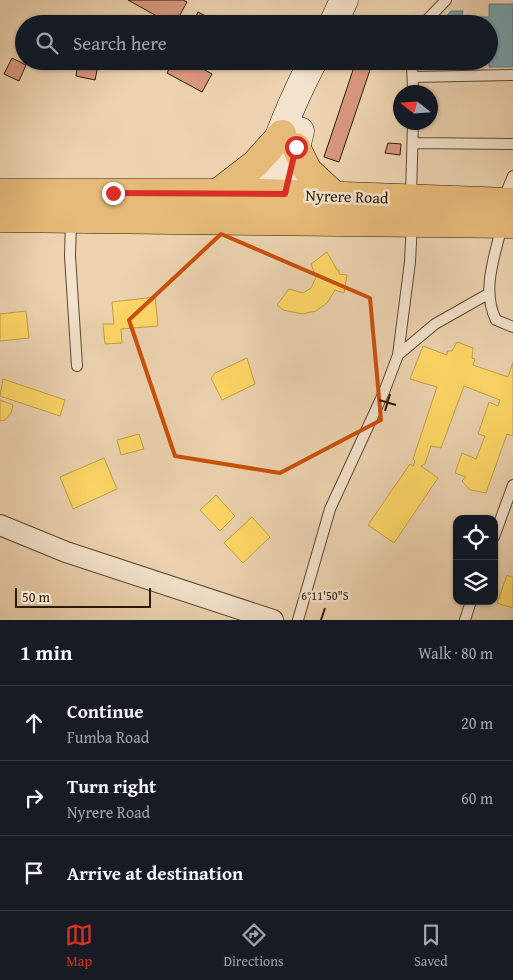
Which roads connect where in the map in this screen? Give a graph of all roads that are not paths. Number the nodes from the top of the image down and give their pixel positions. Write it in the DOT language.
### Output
graph roads {
  1 [pos="344,0"];
  2 [pos="446,0"];
  3 [pos="336,15"];
  4 [pos="432,15"];
  5 [pos="310,70"];
  6 [pos="413,70"];
  7 [pos="513,75"];
  8 [pos="413,77"];
  9 [pos="413,85"];
  10 [pos="413,130"];
  11 [pos="289,141"];
  12 [pos="413,143"];
  13 [pos="513,144"];
  14 [pos="513,176"];
  15 [pos="0,193"];
  16 [pos="273,193"];
  17 [pos="216,194"];
  18 [pos="335,196"];
  19 [pos="412,210"];
  20 [pos="508,213"];
  21 [pos="0,218"];
  22 [pos="71,219"];
  23 [pos="257,221"];
  24 [pos="285,222"];
  25 [pos="488,294"];
  26 [pos="513,327"];
  27 [pos="398,355"];
  28 [pos="76,366"];
  29 [pos="513,485"];
  30 [pos="0,525"];
  31 [pos="498,526"];
  32 [pos="470,605"];
  33 [pos="273,620"];
  34 [pos="298,620"];
  35 [pos="465,620"];
  1 -- 3 [label="street"];
  2 -- 4 [label="lane"];
  5 -- 11 [label="street"];
  6 -- 8 [label="lane"];
  7 -- 8 [label="lane"];
  8 -- 9 [label="lane"];
  10 -- 12 [label="lane"];
  11 -- 16 [label="street"];
  11 -- 17 [label="main road"];
  11 -- 18 [label="main road"];
  12 -- 13 [label="lane"];
  12 -- 19 [label="lane"];
  14 -- 20 [label="lane"];
  15 -- 17 [label="main road, Nyrere Road"];
  16 -- 17 [label="main road, Nyrere Road"];
  16 -- 18 [label="main road, Nyrere Road"];
  16 -- 23 [label="street"];
  16 -- 24 [label="street"];
  18 -- 19 [label="main road, Nyrere Road"];
  19 -- 20 [label="main road, Nyrere Road"];
  19 -- 24 [label="main road, Nyrere Road"];
  19 -- 27 [label="lane"];
  20 -- 25 [label="lane"];
  21 -- 22 [label="main road, Nyrere Road"];
  22 -- 23 [label="main road, Nyrere Road"];
  22 -- 28 [label="lane"];
  23 -- 24 [label="main road, Nyrere Road"];
  25 -- 26 [label="lane"];
  25 -- 27 [label="lane"];
  27 -- 34 [label="lane"];
  29 -- 31 [label="lane"];
  30 -- 33 [label="street"];
  32 -- 35 [label="lane"];
}
